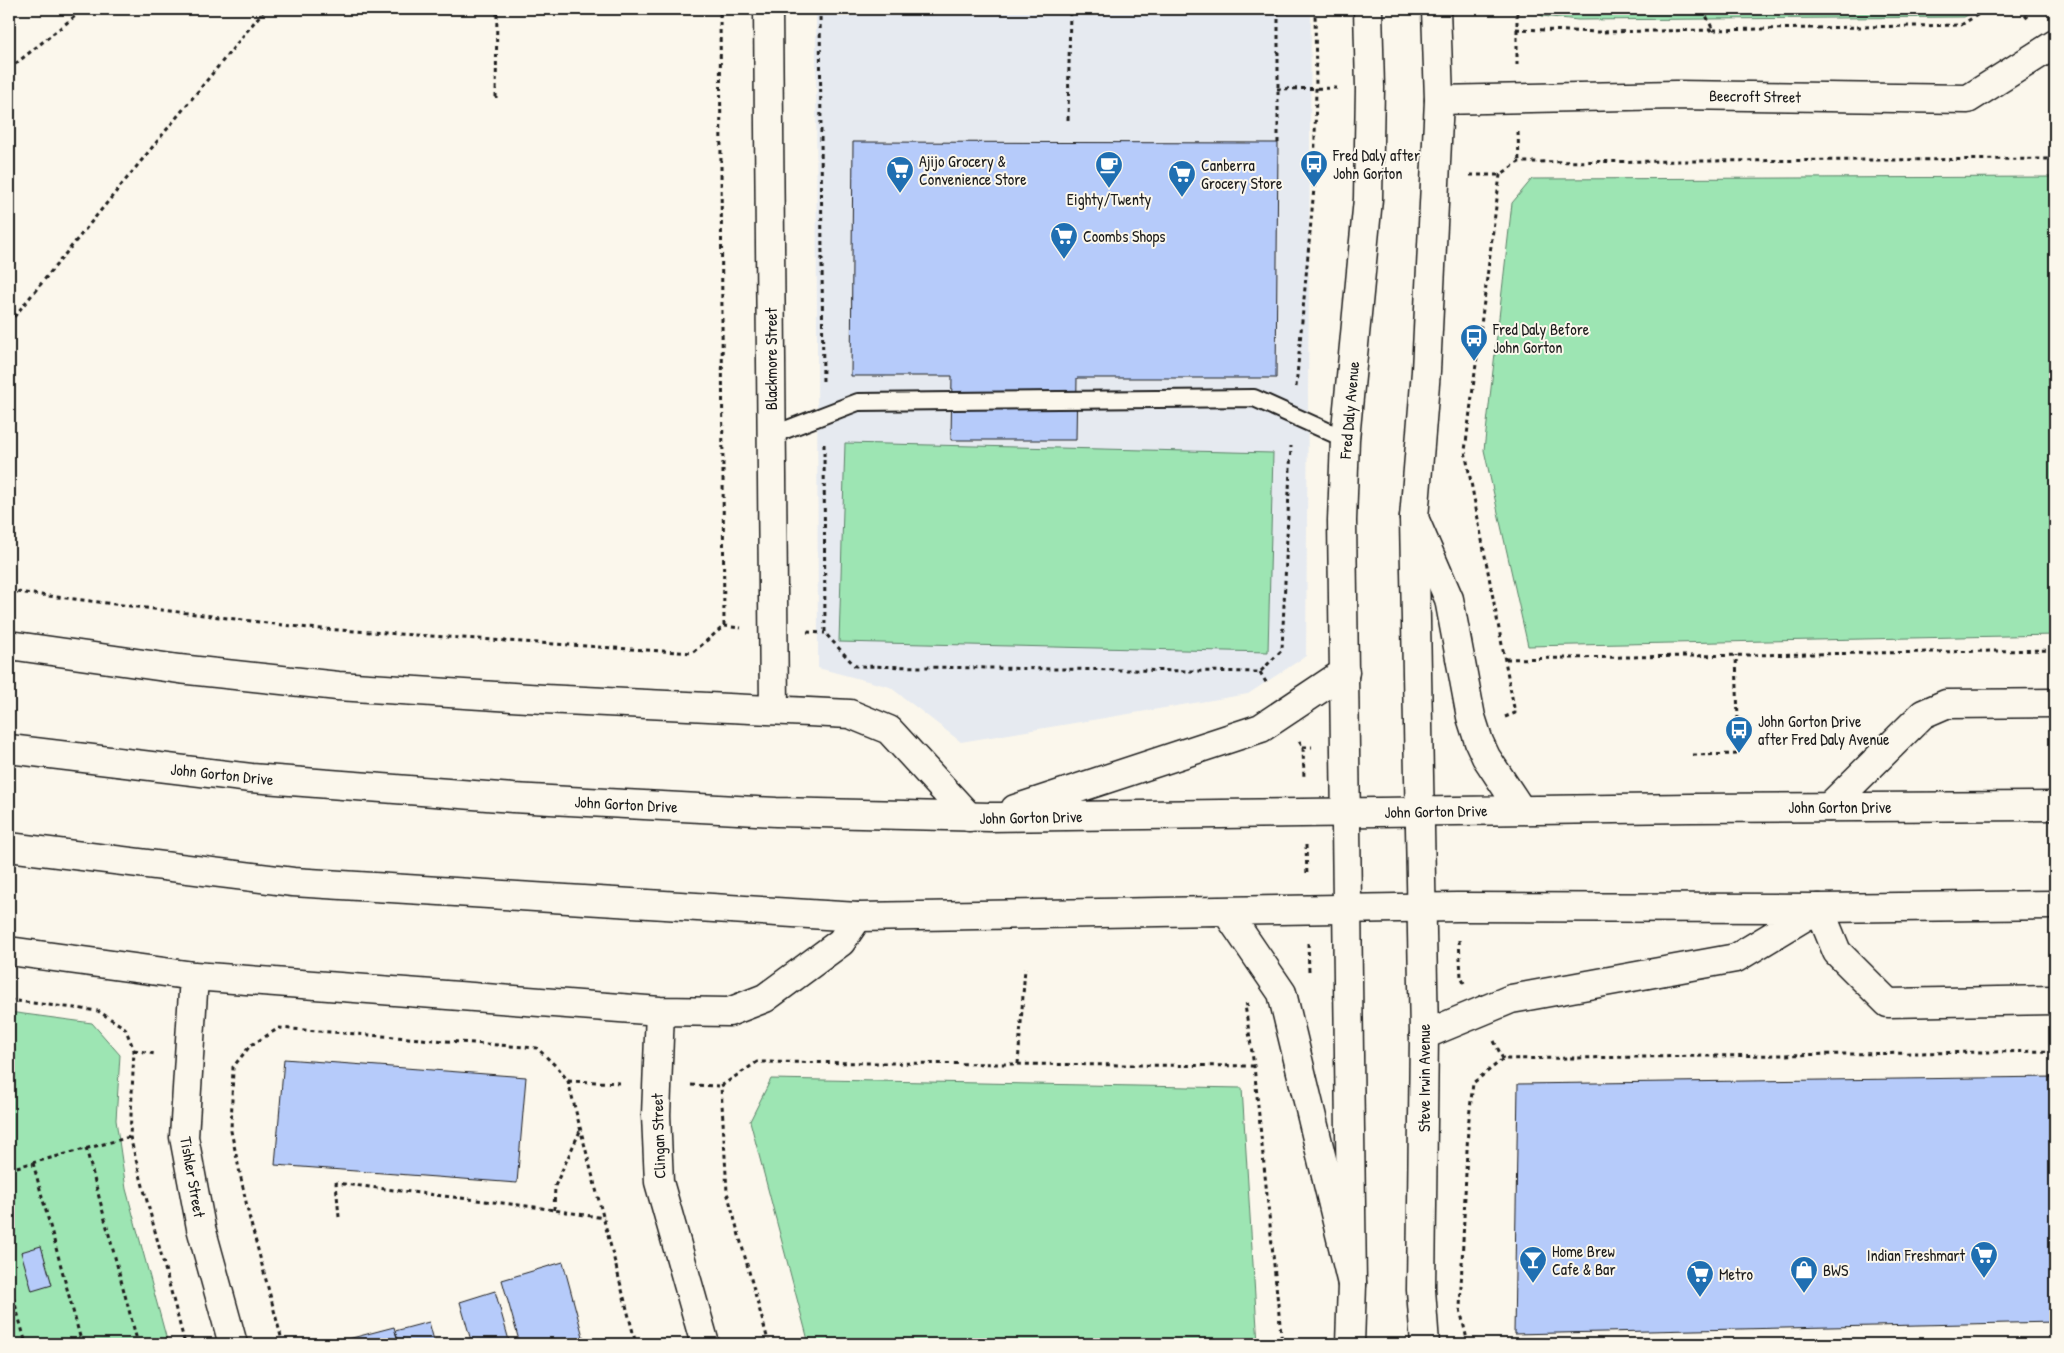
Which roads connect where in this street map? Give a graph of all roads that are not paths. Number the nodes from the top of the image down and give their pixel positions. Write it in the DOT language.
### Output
graph roads {
  1 [pos="768,9"];
  2 [pos="1368,9"];
  3 [pos="1436,9"];
  4 [pos="2055,44"];
  5 [pos="1439,100"];
  6 [pos="772,435"];
  7 [pos="1345,439"];
  8 [pos="1414,518"];
  9 [pos="9,645"];
  10 [pos="1345,672"];
  11 [pos="2055,703"];
  12 [pos="774,710"];
  13 [pos="9,749"];
  14 [pos="2055,806"];
  15 [pos="1829,807"];
  16 [pos="1521,810"];
  17 [pos="1346,812"];
  18 [pos="1420,812"];
  19 [pos="979,817"];
  20 [pos="9,847"];
  21 [pos="2055,905"];
  22 [pos="1422,908"];
  23 [pos="1819,908"];
  24 [pos="1347,909"];
  25 [pos="1226,911"];
  26 [pos="858,917"];
  27 [pos="9,951"];
  28 [pos="194,976"];
  29 [pos="2055,1000"];
  30 [pos="660,1011"];
  31 [pos="1424,1035"];
  32 [pos="1352,1284"];
  33 [pos="233,1344"];
  34 [pos="705,1344"];
  35 [pos="1350,1344"];
  36 [pos="1425,1344"];
  1 -- 6 [label="street, Blackmore Street"];
  2 -- 7 [label="street, Fred Daly Avenue"];
  3 -- 5 [label="street"];
  4 -- 5 [label="street, Beecroft Street"];
  5 -- 8 [label="street"];
  6 -- 7 [label="lane"];
  6 -- 12 [label="street, Blackmore Street"];
  7 -- 10 [label="street, Fred Daly Avenue"];
  8 -- 16 [label="street"];
  8 -- 18 [label="street"];
  9 -- 12 [label="street"];
  10 -- 17 [label="street, Fred Daly Avenue"];
  10 -- 19 [label="street"];
  11 -- 15 [label="street"];
  12 -- 19 [label="street"];
  13 -- 19 [label="street, John Gorton Drive"];
  14 -- 15 [label="street, John Gorton Drive"];
  15 -- 16 [label="street, John Gorton Drive"];
  16 -- 18 [label="street, John Gorton Drive"];
  17 -- 18 [label="street, John Gorton Drive"];
  17 -- 19 [label="street, John Gorton Drive"];
  17 -- 24 [label="street"];
  18 -- 22 [label="street, Steve Irwin Avenue"];
  20 -- 26 [label="street"];
  21 -- 23 [label="street"];
  22 -- 23 [label="street"];
  22 -- 24 [label="street"];
  22 -- 31 [label="street, Steve Irwin Avenue"];
  23 -- 29 [label="street"];
  23 -- 31 [label="street"];
  24 -- 25 [label="street"];
  24 -- 32 [label="street"];
  25 -- 26 [label="street"];
  25 -- 32 [label="street"];
  26 -- 30 [label="street"];
  27 -- 28 [label="street"];
  28 -- 30 [label="street"];
  28 -- 33 [label="street, Tishler Street"];
  30 -- 34 [label="street, Clingan Street"];
  31 -- 36 [label="street, Steve Irwin Avenue"];
  32 -- 35 [label="street"];
}
